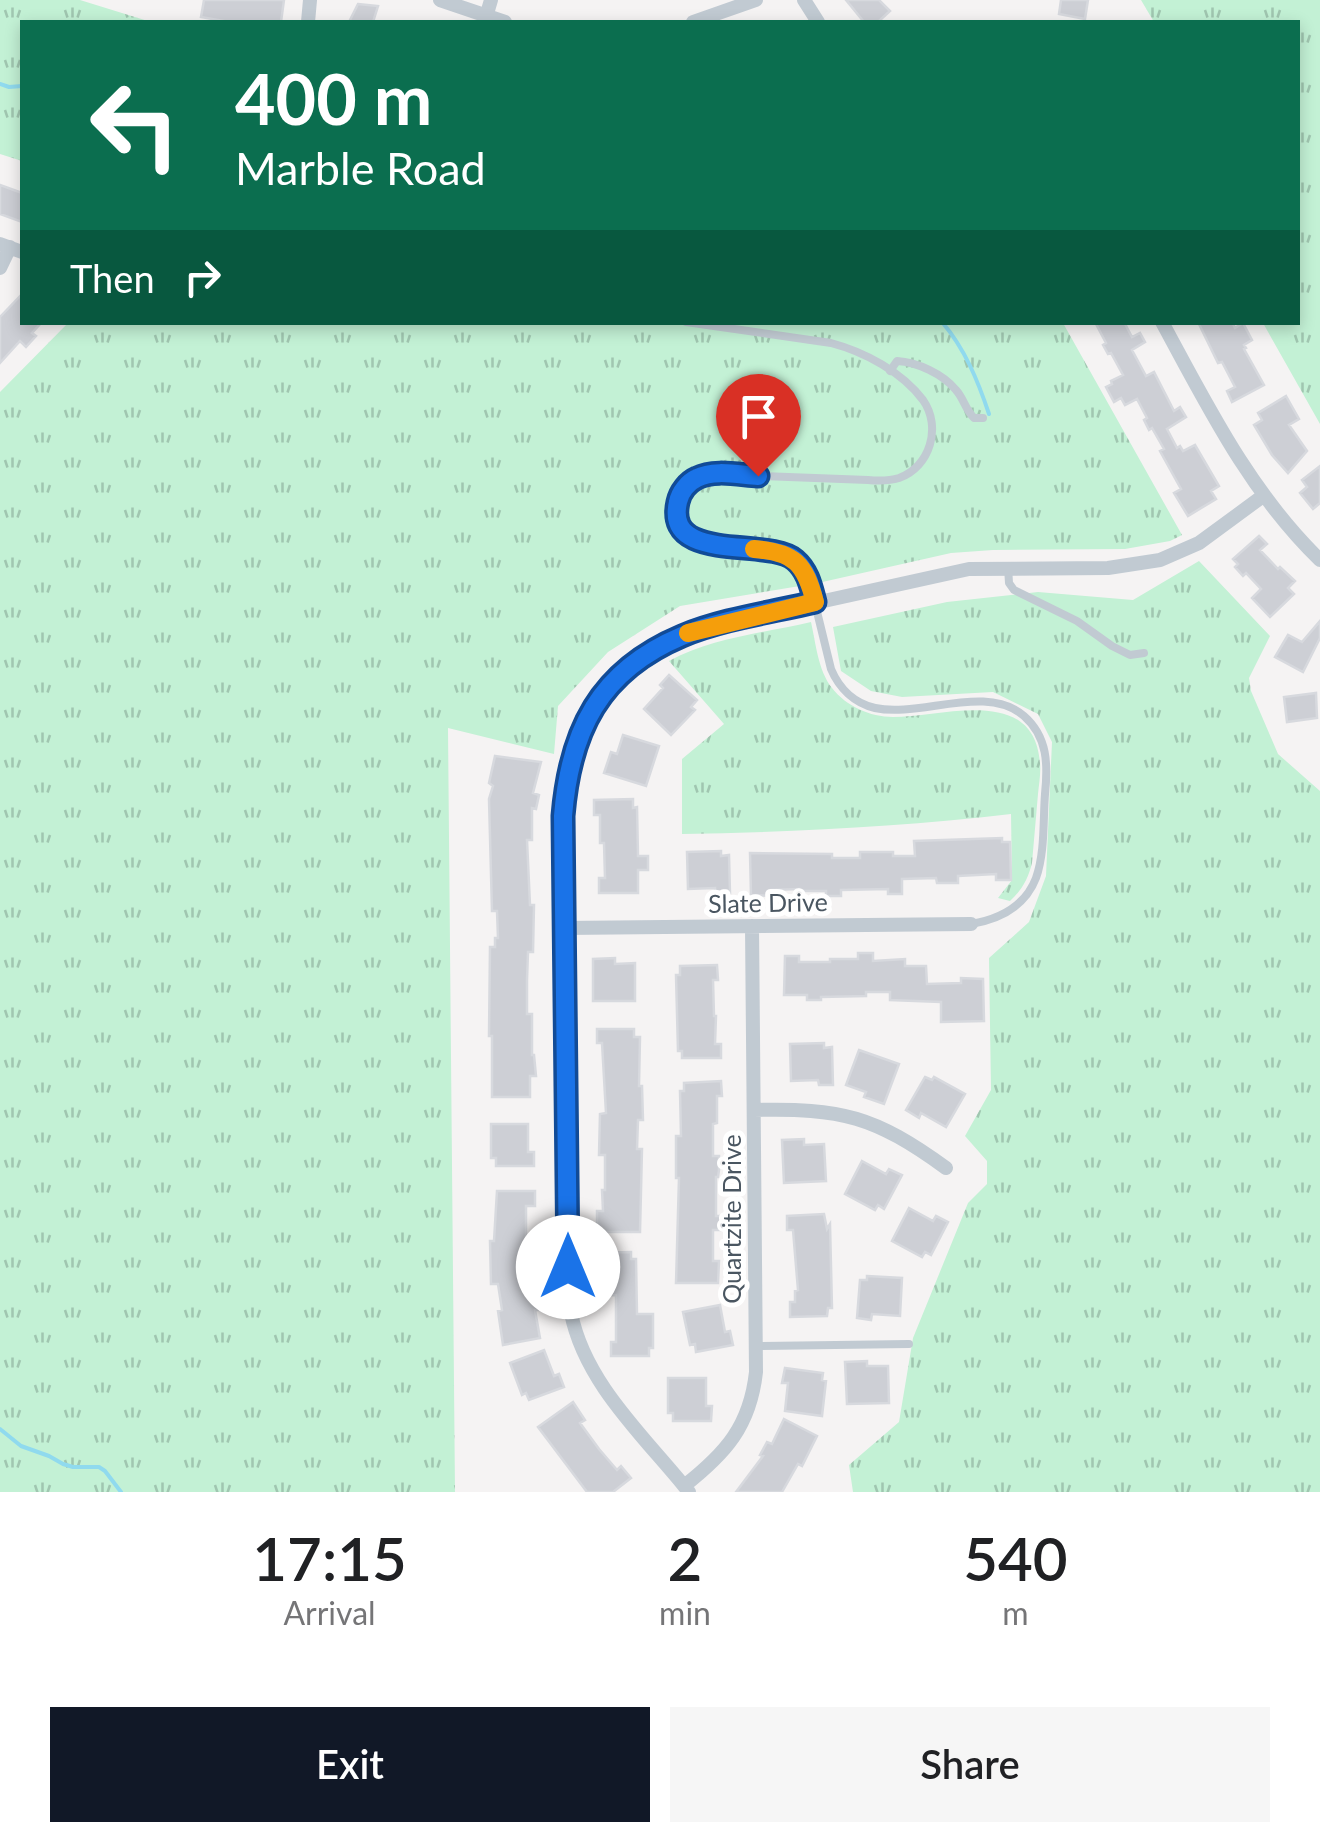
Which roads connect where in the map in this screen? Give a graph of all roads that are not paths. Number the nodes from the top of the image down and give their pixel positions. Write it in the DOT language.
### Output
graph roads {
  1 [pos="440,0"];
  2 [pos="491,0"];
  3 [pos="756,0"];
  4 [pos="486,17"];
  5 [pos="497,20"];
  6 [pos="699,20"];
  7 [pos="11,248"];
  8 [pos="0,268"];
  9 [pos="707,325"];
  10 [pos="1164,325"];
  11 [pos="890,371"];
  12 [pos="983,418"];
  13 [pos="1263,496"];
  14 [pos="1320,560"];
  15 [pos="1008,567"];
  16 [pos="815,602"];
  17 [pos="1144,652"];
  18 [pos="971,924"];
  19 [pos="752,926"];
  20 [pos="565,928"];
  21 [pos="754,1110"];
  22 [pos="946,1168"];
  23 [pos="909,1344"];
  24 [pos="756,1346"];
  25 [pos="687,1489"];
  1 -- 4 [label="street"];
  2 -- 4 [label="street"];
  3 -- 6 [label="street"];
  4 -- 5 [label="street"];
  7 -- 8 [label="street"];
  9 -- 11 [label="lane"];
  10 -- 13 [label="street"];
  11 -- 12 [label="lane"];
  11 -- 16 [label="lane"];
  13 -- 14 [label="street"];
  13 -- 15 [label="street"];
  15 -- 16 [label="street"];
  15 -- 17 [label="lane"];
  16 -- 18 [label="lane"];
  16 -- 20 [label="street"];
  18 -- 19 [label="street, Slate Drive"];
  19 -- 20 [label="street, Slate Drive"];
  19 -- 21 [label="street, Quartzite Drive"];
  20 -- 25 [label="street"];
  21 -- 22 [label="street"];
  21 -- 24 [label="street, Quartzite Drive"];
  23 -- 24 [label="lane"];
  24 -- 25 [label="street, Quartzite Drive"];
}
